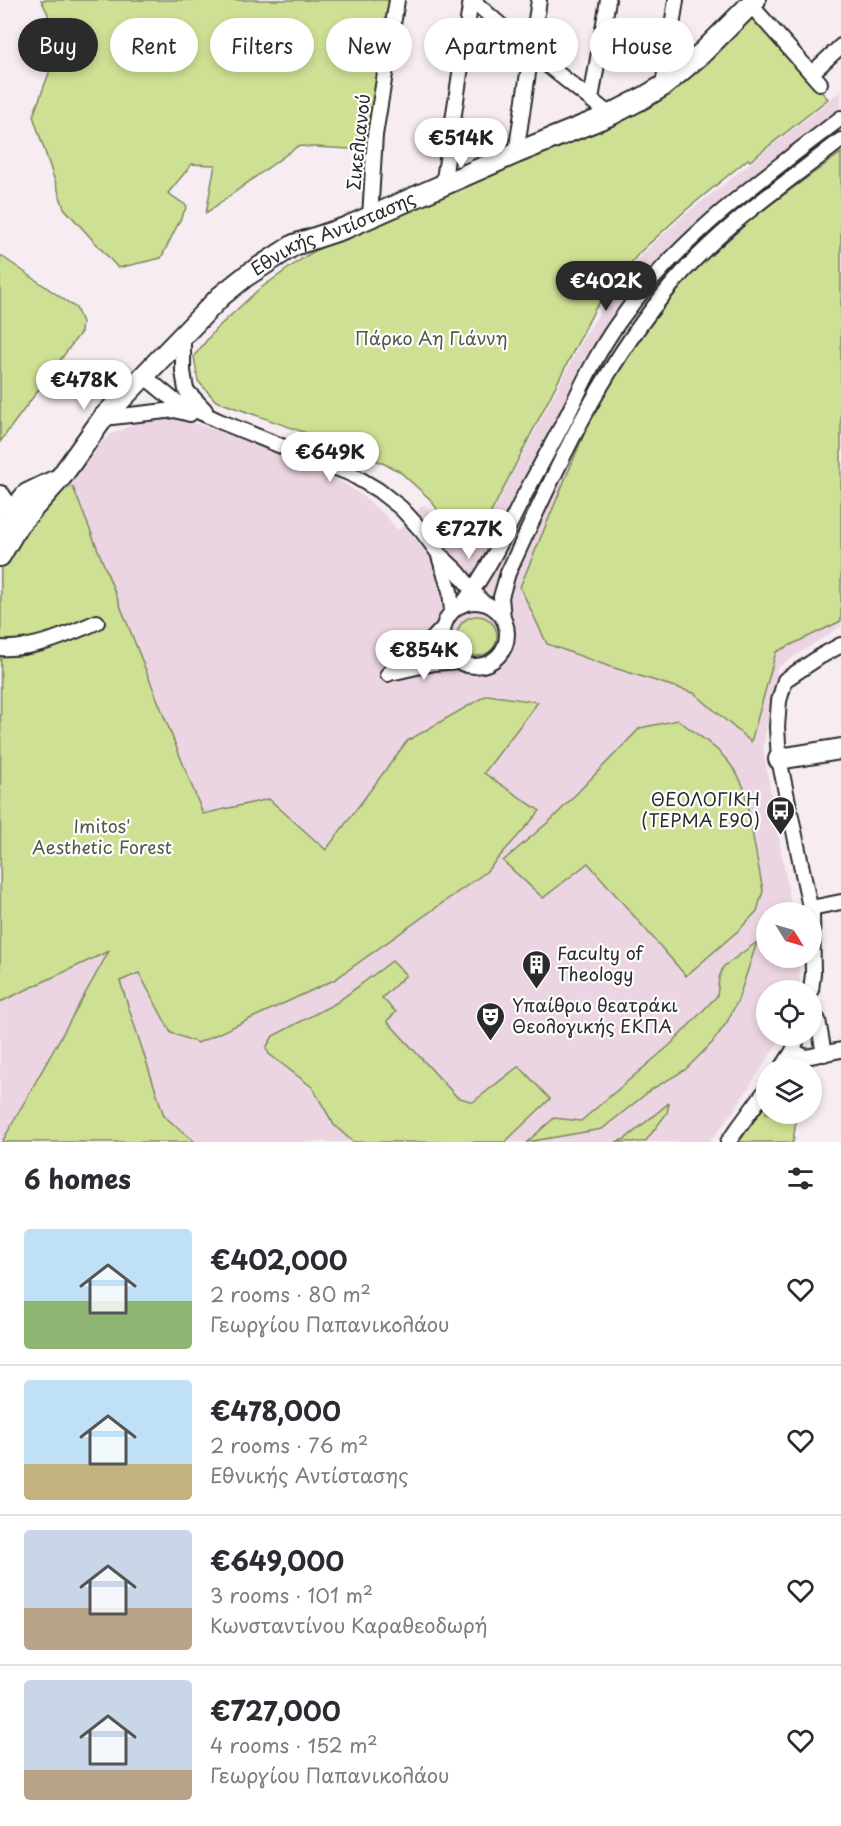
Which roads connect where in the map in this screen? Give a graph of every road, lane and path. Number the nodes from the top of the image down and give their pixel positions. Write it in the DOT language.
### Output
graph roads {
  1 [pos="471,0"];
  2 [pos="539,0"];
  3 [pos="608,0"];
  4 [pos="676,0"];
  5 [pos="398,1"];
  6 [pos="752,1"];
  7 [pos="492,18"];
  8 [pos="536,18"];
  9 [pos="841,46"];
  10 [pos="528,72"];
  11 [pos="557,72"];
  12 [pos="663,86"];
  13 [pos="591,99"];
  14 [pos="610,115"];
  15 [pos="841,118"];
  16 [pos="452,127"];
  17 [pos="841,140"];
  18 [pos="449,146"];
  19 [pos="516,153"];
  20 [pos="442,186"];
  21 [pos="370,217"];
  22 [pos="183,337"];
  23 [pos="144,376"];
  24 [pos="103,418"];
  25 [pos="219,421"];
  26 [pos="61,477"];
  27 [pos="27,494"];
  28 [pos="0,495"];
  29 [pos="6,524"];
  30 [pos="439,554"];
  31 [pos="0,556"];
  32 [pos="457,571"];
  33 [pos="483,573"];
  34 [pos="472,591"];
  35 [pos="483,603"];
  36 [pos="457,608"];
  37 [pos="503,618"];
  38 [pos="97,622"];
  39 [pos="443,628"];
  40 [pos="841,645"];
  41 [pos="0,648"];
  42 [pos="456,661"];
  43 [pos="841,748"];
  44 [pos="779,759"];
  45 [pos="809,902"];
  46 [pos="841,902"];
  47 [pos="822,908"];
  48 [pos="822,1043"];
  49 [pos="795,1046"];
  50 [pos="841,1050"];
  51 [pos="793,1051"];
  52 [pos="824,1054"];
  53 [pos="788,1058"];
  54 [pos="756,1104"];
  55 [pos="728,1142"];
  1 -- 7 [label="street"];
  1 -- 16 [label="street"];
  2 -- 8 [label="street"];
  3 -- 13 [label="street"];
  4 -- 12 [label="street"];
  5 -- 21 [label="street, Σικελιανού"];
  6 -- 9 [label="street"];
  6 -- 12 [label="main road, Εθνικής Αντίστασης"];
  10 -- 19 [label="street"];
  11 -- 13 [label="street"];
  12 -- 14 [label="main road, Εθνικής Αντίστασης"];
  13 -- 14 [label="street"];
  14 -- 19 [label="main road, Εθνικής Αντίστασης"];
  15 -- 33 [label="street"];
  17 -- 37 [label="street"];
  18 -- 20 [label="street"];
  19 -- 20 [label="main road, Εθνικής Αντίστασης"];
  20 -- 21 [label="main road, Εθνικής Αντίστασης"];
  21 -- 22 [label="main road, Εθνικής Αντίστασης"];
  22 -- 23 [label="main road, Εθνικής Αντίστασης"];
  22 -- 25 [label="street"];
  23 -- 24 [label="main road, Εθνικής Αντίστασης"];
  23 -- 25 [label="street"];
  24 -- 25 [label="street"];
  24 -- 26 [label="main road, Εθνικής Αντίστασης"];
  25 -- 30 [label="street"];
  26 -- 27 [label="main road, Εθνικής Αντίστασης"];
  26 -- 29 [label="main road, Εθνικής Αντίστασης"];
  27 -- 28 [label="main road"];
  27 -- 29 [label="main road, Εθνικής Αντίστασης"];
  28 -- 29 [label="main road"];
  29 -- 31 [label="main road, Εθνικής Αντίστασης"];
  30 -- 32 [label="street"];
  30 -- 36 [label="street"];
  32 -- 33 [label="street"];
  32 -- 34 [label="street"];
  33 -- 34 [label="street"];
  34 -- 35 [label="street"];
  34 -- 36 [label="street"];
  35 -- 36 [label="street"];
  35 -- 37 [label="street"];
  36 -- 39 [label="street"];
  37 -- 42 [label="street"];
  38 -- 41 [label="street"];
  39 -- 42 [label="street"];
  39 -- 42 [label="street"];
  40 -- 44 [label="street"];
  43 -- 44 [label="main road"];
  44 -- 45 [label="street"];
  46 -- 47 [label="street"];
  48 -- 52 [label="street"];
  49 -- 51 [label="street"];
  50 -- 52 [label="street"];
  51 -- 52 [label="street"];
  51 -- 53 [label="street"];
  54 -- 55 [label="street"];
}
